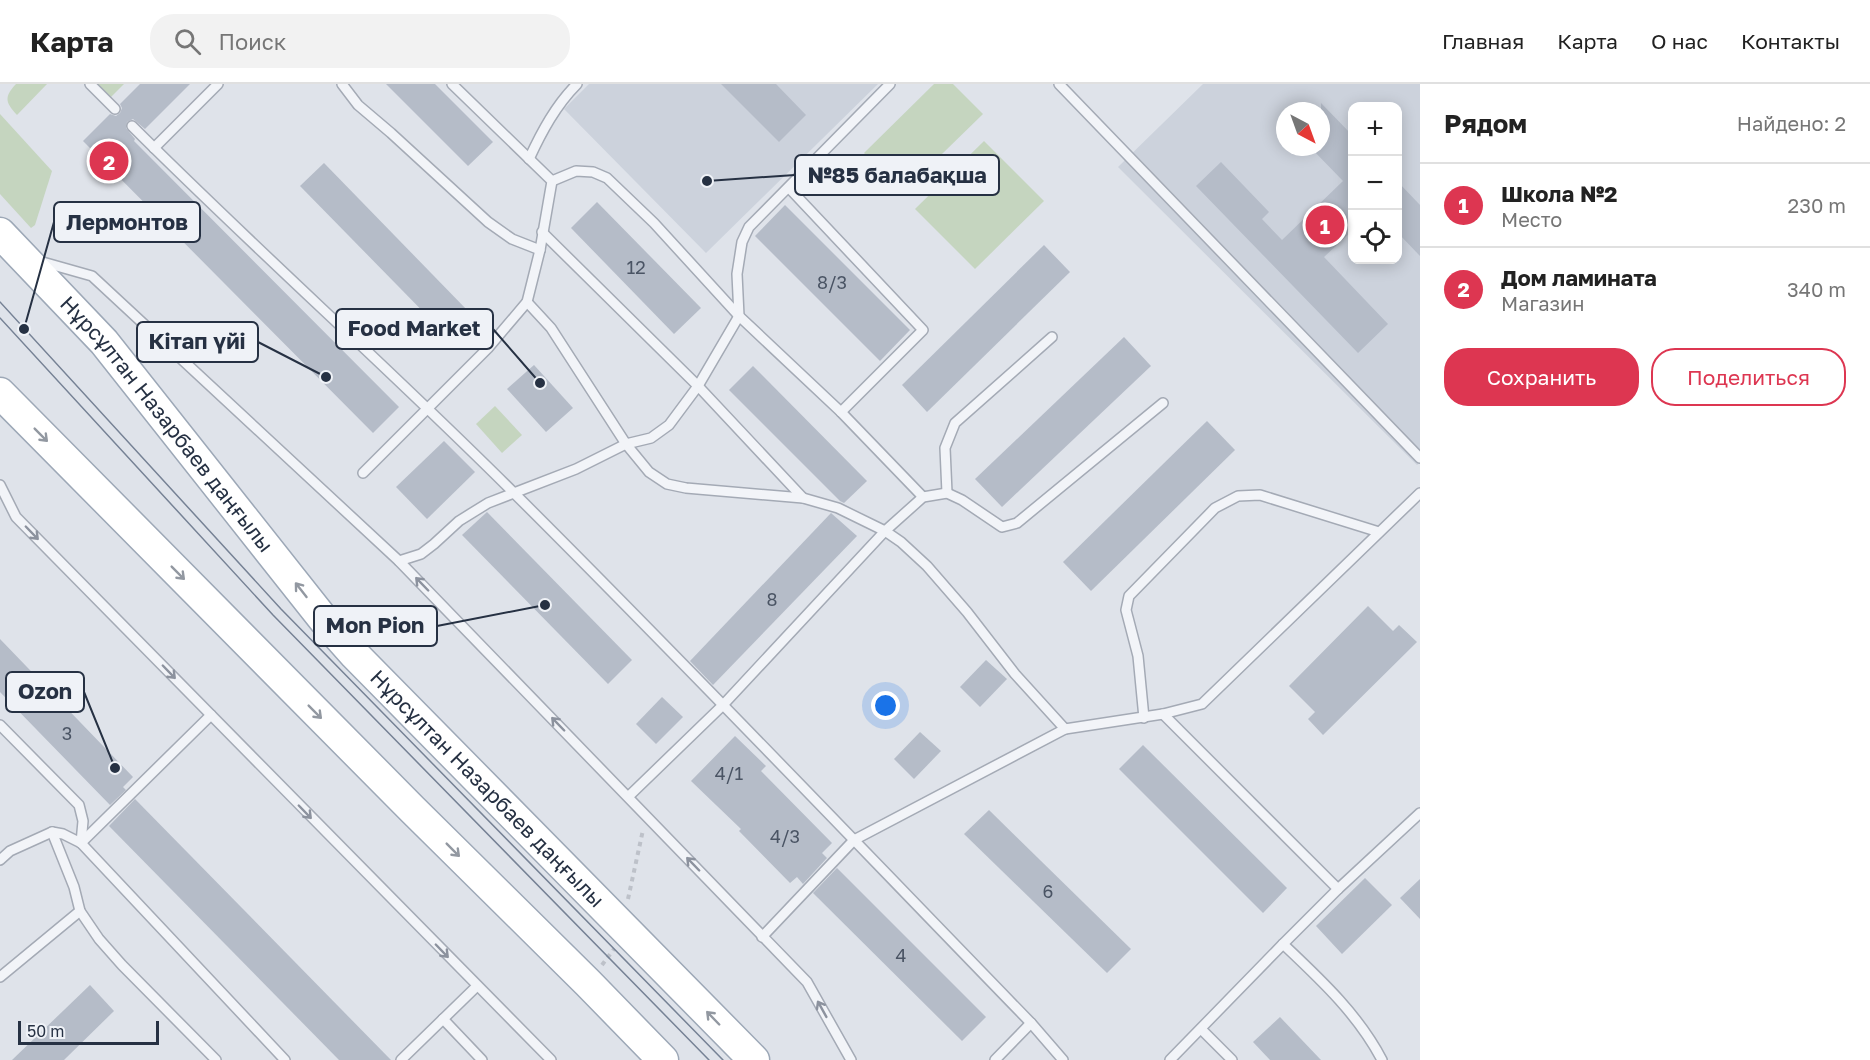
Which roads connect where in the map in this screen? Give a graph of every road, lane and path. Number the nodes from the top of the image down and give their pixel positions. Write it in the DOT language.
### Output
graph roads {
  1 [pos="90,84"];
  2 [pos="218,84"];
  3 [pos="342,84"];
  4 [pos="452,84"];
  5 [pos="577,84"];
  6 [pos="890,84"];
  7 [pos="1059,84"];
  8 [pos="115,109"];
  9 [pos="132,126"];
  10 [pos="154,148"];
  11 [pos="529,159"];
  12 [pos="552,181"];
  13 [pos="789,188"];
  14 [pos="542,232"];
  15 [pos="0,233"];
  16 [pos="540,249"];
  17 [pos="22,256"];
  18 [pos="527,303"];
  19 [pos="739,316"];
  20 [pos="1052,337"];
  21 [pos="698,386"];
  22 [pos="0,393"];
  23 [pos="1163,403"];
  24 [pos="428,408"];
  25 [pos="841,412"];
  26 [pos="626,444"];
  27 [pos="1420,458"];
  28 [pos="363,473"];
  29 [pos="0,485"];
  30 [pos="514,493"];
  31 [pos="947,493"];
  32 [pos="1420,493"];
  33 [pos="923,497"];
  34 [pos="803,498"];
  35 [pos="885,531"];
  36 [pos="1379,532"];
  37 [pos="399,561"];
  38 [pos="723,705"];
  39 [pos="1163,714"];
  40 [pos="211,715"];
  41 [pos="1144,718"];
  42 [pos="0,725"];
  43 [pos="1065,729"];
  44 [pos="629,796"];
  45 [pos="1420,813"];
  46 [pos="647,815"];
  47 [pos="52,832"];
  48 [pos="854,840"];
  49 [pos="81,843"];
  50 [pos="0,860"];
  51 [pos="1338,889"];
  52 [pos="626,908"];
  53 [pos="80,911"];
  54 [pos="762,937"];
  55 [pos="618,944"];
  56 [pos="1283,944"];
  57 [pos="598,971"];
  58 [pos="0,976"];
  59 [pos="477,986"];
  60 [pos="443,1019"];
  61 [pos="1031,1023"];
  62 [pos="1201,1029"];
  63 [pos="216,1060"];
  64 [pos="285,1060"];
  65 [pos="401,1060"];
  66 [pos="482,1060"];
  67 [pos="551,1060"];
  68 [pos="663,1060"];
  69 [pos="754,1060"];
  70 [pos="851,1060"];
  71 [pos="994,1060"];
  72 [pos="1064,1060"];
  73 [pos="1170,1060"];
  74 [pos="1232,1060"];
  75 [pos="1382,1060"];
  1 -- 8 [label="lane"];
  2 -- 10 [label="lane"];
  3 -- 16 [label="lane"];
  4 -- 11 [label="lane"];
  5 -- 11 [label="lane"];
  6 -- 13 [label="lane"];
  7 -- 27 [label="lane"];
  9 -- 10 [label="lane"];
  10 -- 24 [label="lane"];
  11 -- 12 [label="lane"];
  12 -- 14 [label="lane"];
  12 -- 19 [label="lane"];
  13 -- 19 [label="lane"];
  13 -- 25 [label="lane"];
  14 -- 16 [label="lane"];
  14 -- 21 [label="lane"];
  15 -- 17 [label="main road, Нұрсұлтан Назарбаев даңғылы"];
  16 -- 18 [label="lane"];
  17 -- 37 [label="lane"];
  69 -- 17 [label="main road, Нұрсұлтан Назарбаев даңғылы, one-way"];
  18 -- 24 [label="lane"];
  18 -- 26 [label="lane"];
  19 -- 21 [label="lane"];
  19 -- 25 [label="lane"];
  20 -- 31 [label="lane"];
  21 -- 26 [label="lane"];
  21 -- 34 [label="lane"];
  22 -- 68 [label="main road, one-way"];
  23 -- 31 [label="lane"];
  24 -- 28 [label="lane"];
  24 -- 30 [label="lane"];
  25 -- 33 [label="lane"];
  26 -- 30 [label="lane"];
  26 -- 34 [label="lane"];
  29 -- 40 [label="lane, one-way"];
  30 -- 37 [label="lane"];
  30 -- 38 [label="lane"];
  31 -- 33 [label="lane"];
  32 -- 36 [label="lane"];
  33 -- 35 [label="lane"];
  34 -- 35 [label="lane"];
  35 -- 38 [label="lane"];
  35 -- 43 [label="lane"];
  36 -- 39 [label="lane"];
  36 -- 41 [label="lane"];
  44 -- 37 [label="lane, one-way"];
  38 -- 44 [label="lane"];
  38 -- 48 [label="lane"];
  39 -- 41 [label="lane"];
  39 -- 51 [label="lane"];
  40 -- 49 [label="lane"];
  40 -- 59 [label="lane, one-way"];
  41 -- 43 [label="lane"];
  42 -- 49 [label="lane"];
  43 -- 48 [label="lane"];
  44 -- 46 [label="lane"];
  45 -- 51 [label="lane"];
  46 -- 52 [label="path"];
  54 -- 46 [label="lane, one-way"];
  47 -- 49 [label="lane"];
  47 -- 50 [label="lane"];
  47 -- 53 [label="lane"];
  48 -- 54 [label="lane"];
  48 -- 61 [label="lane"];
  49 -- 64 [label="lane"];
  51 -- 56 [label="lane"];
  53 -- 58 [label="lane"];
  53 -- 63 [label="lane"];
  70 -- 54 [label="lane, one-way"];
  55 -- 57 [label="path"];
  56 -- 62 [label="lane"];
  56 -- 75 [label="lane"];
  59 -- 60 [label="lane"];
  59 -- 67 [label="lane"];
  60 -- 65 [label="lane"];
  60 -- 66 [label="lane"];
  61 -- 71 [label="lane"];
  61 -- 72 [label="lane"];
  62 -- 73 [label="lane"];
  62 -- 74 [label="lane"];
}
